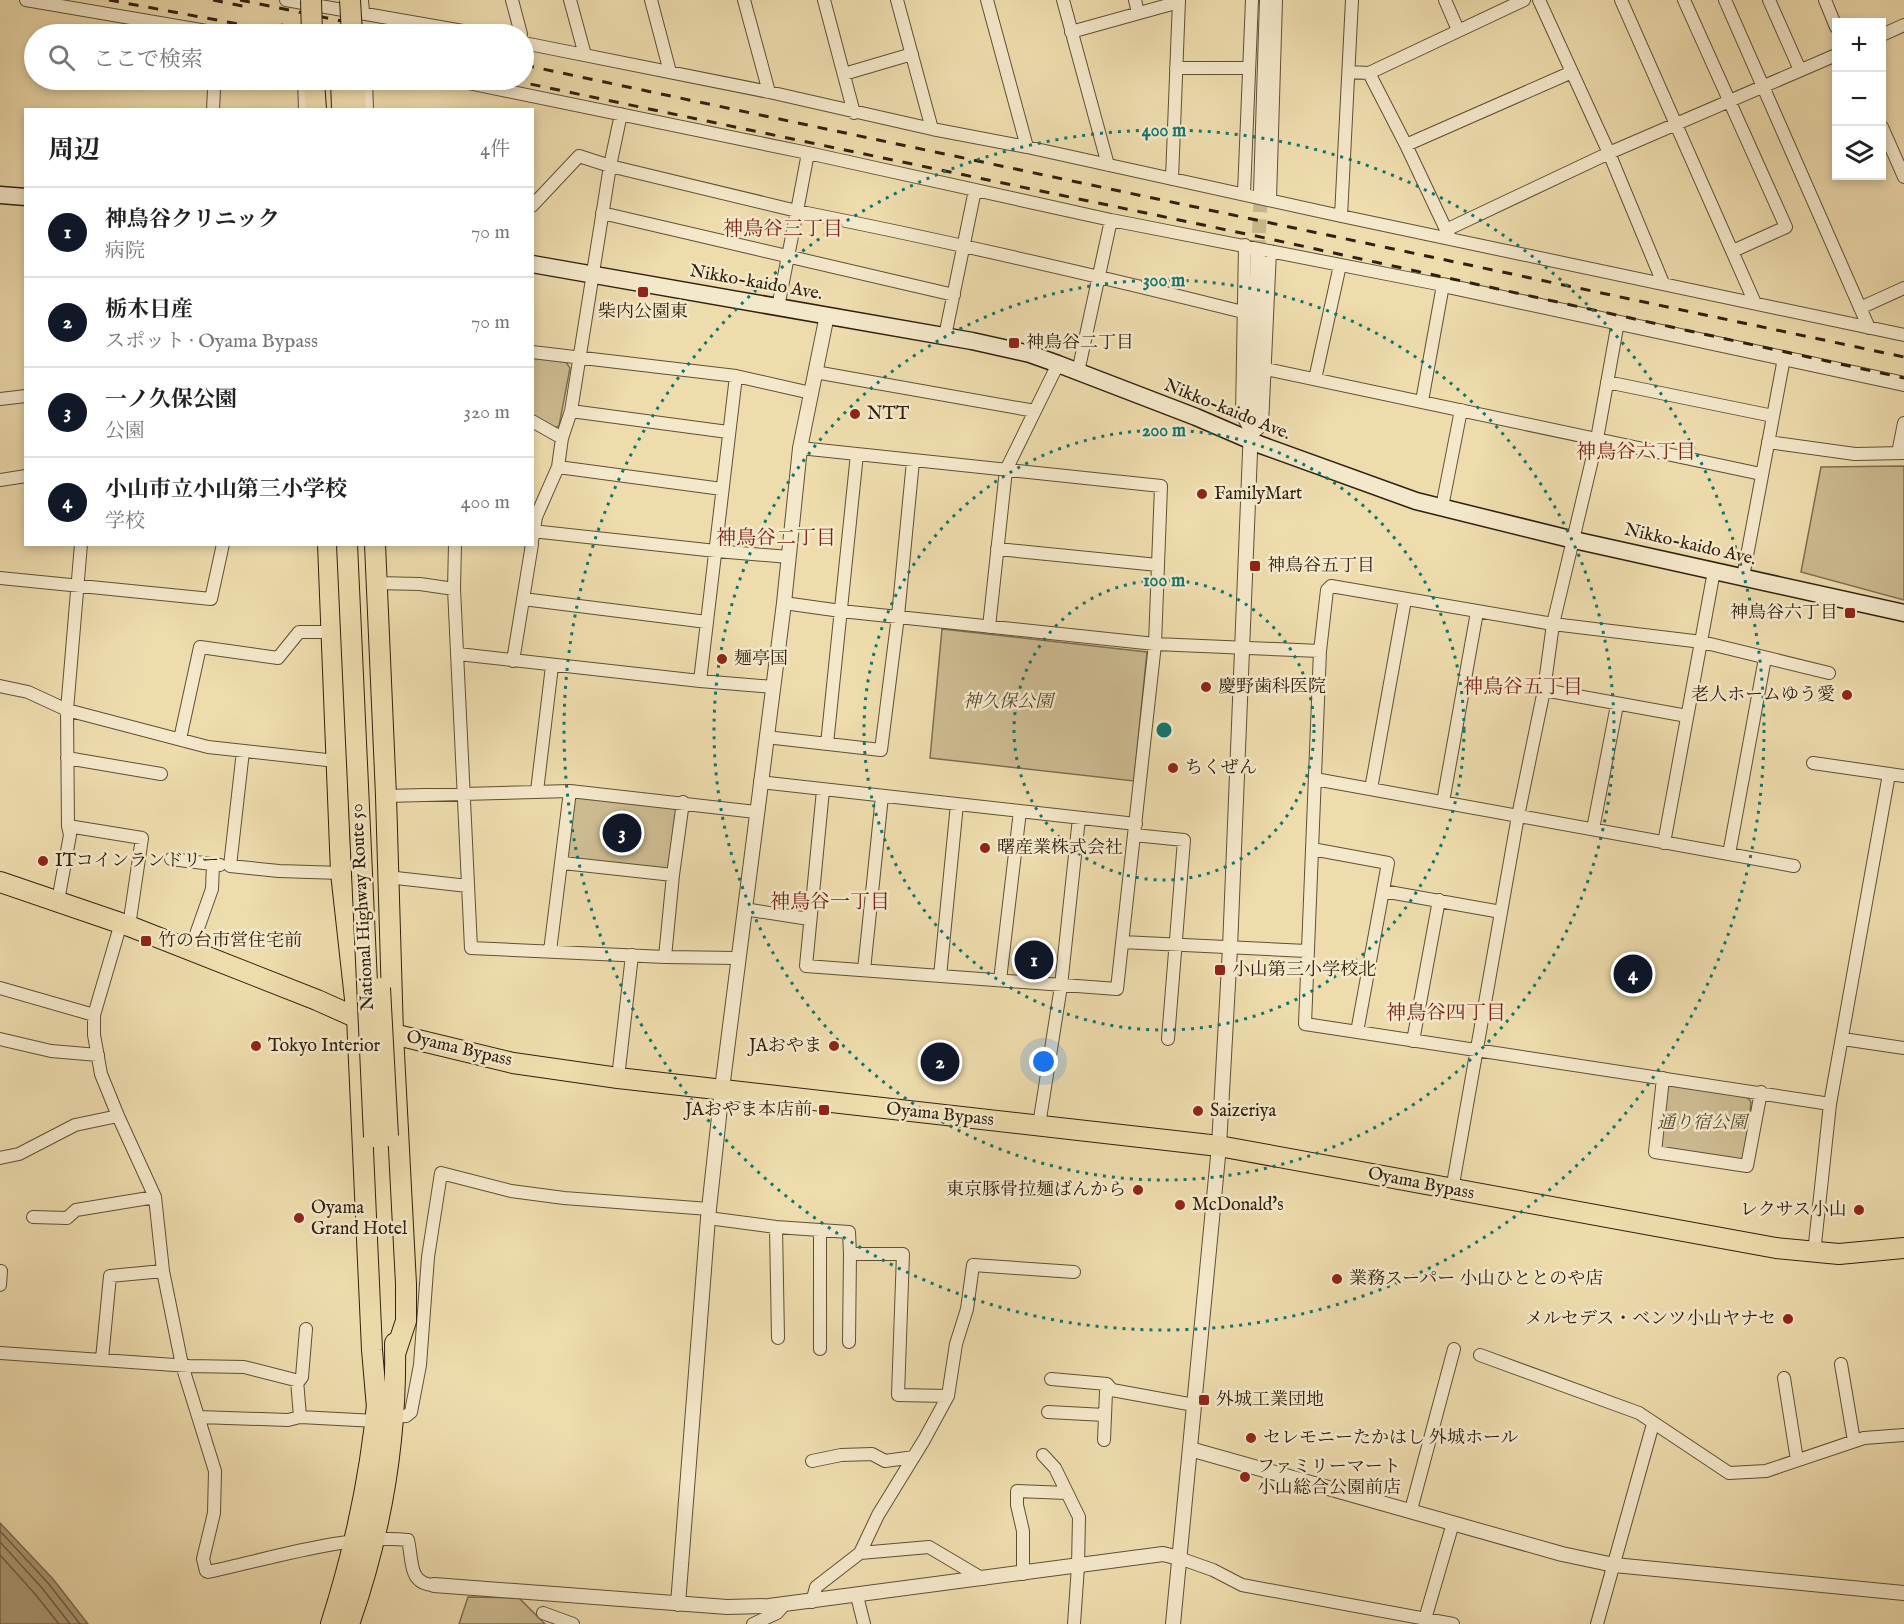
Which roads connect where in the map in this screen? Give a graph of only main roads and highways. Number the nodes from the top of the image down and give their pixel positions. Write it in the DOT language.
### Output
graph roads {
  1 [pos="323,0"];
  2 [pos="337,0"];
  3 [pos="304,1"];
  4 [pos="358,4"];
  5 [pos="310,24"];
  6 [pos="324,24"];
  7 [pos="338,24"];
  8 [pos="354,24"];
  9 [pos="315,90"];
  10 [pos="327,90"];
  11 [pos="341,90"];
  12 [pos="355,90"];
  13 [pos="316,108"];
  14 [pos="328,108"];
  15 [pos="342,108"];
  16 [pos="356,108"];
  17 [pos="0,195"];
  18 [pos="24,197"];
  19 [pos="534,264"];
  20 [pos="328,546"];
  21 [pos="347,546"];
  22 [pos="361,546"];
  23 [pos="375,546"];
  24 [pos="1904,612"];
  25 [pos="0,882"];
  26 [pos="357,1017"];
  27 [pos="393,1034"];
  28 [pos="381,1137"];
  29 [pos="1904,1248"];
  30 [pos="395,1354"];
  31 [pos="382,1415"];
  32 [pos="331,1624"];
  33 [pos="349,1624"];
  1 -- 6 [label="highway"];
  2 -- 7 [label="highway"];
  3 -- 5 [label="highway, bridge"];
  4 -- 8 [label="highway, bridge"];
  9 -- 13 [label="highway"];
  10 -- 14 [label="highway"];
  11 -- 15 [label="highway"];
  12 -- 16 [label="highway"];
  17 -- 18 [label="main road"];
  19 -- 24 [label="main road, Nikko-kaido Ave."];
  20 -- 26 [label="highway"];
  21 -- 28 [label="highway, National Highway Route 50, bridge"];
  22 -- 28 [label="highway, National Highway Route 50, bridge"];
  23 -- 27 [label="highway"];
  25 -- 26 [label="highway, Oyama Bypass"];
  26 -- 27 [label="highway, Oyama Bypass"];
  26 -- 31 [label="highway"];
  27 -- 29 [label="highway, Oyama Bypass"];
  27 -- 30 [label="highway"];
  28 -- 30 [label="highway, National Highway Route 50"];
  28 -- 31 [label="highway, National Highway Route 50"];
  30 -- 31 [label="highway, National Highway Route 50"];
  31 -- 32 [label="highway, National Highway Route 50"];
  31 -- 33 [label="highway, National Highway Route 50"];
}
